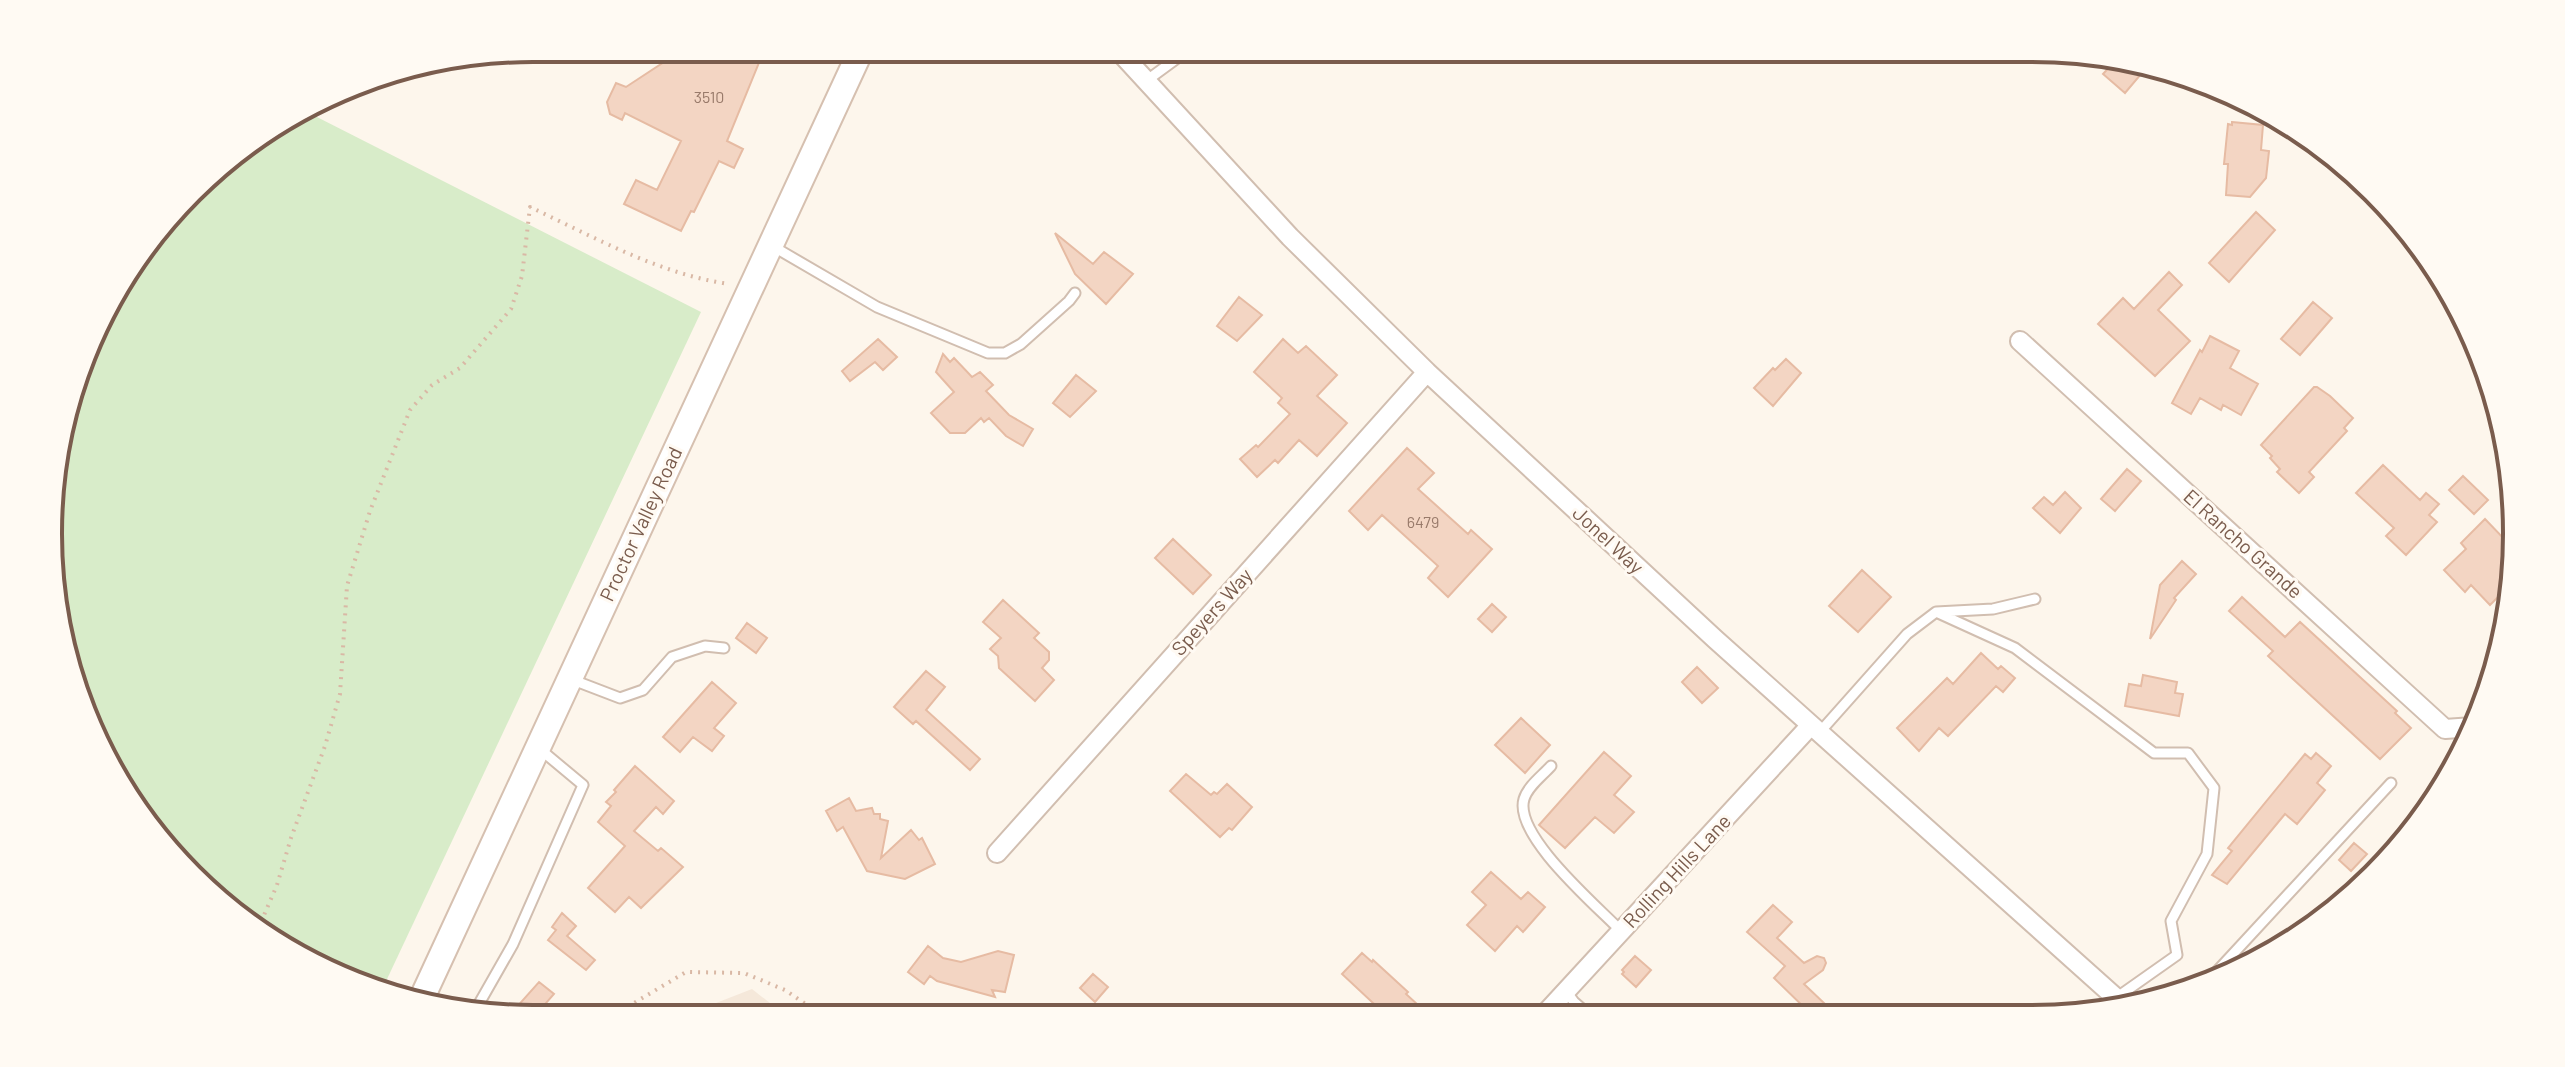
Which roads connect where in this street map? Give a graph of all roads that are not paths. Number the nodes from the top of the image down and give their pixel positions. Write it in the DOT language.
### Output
graph roads {
  1 [pos="856,62"];
  2 [pos="1129,62"];
  3 [pos="1172,62"];
  4 [pos="1146,81"];
  5 [pos="771,245"];
  6 [pos="1075,293"];
  7 [pos="2020,341"];
  8 [pos="1427,372"];
  9 [pos="2035,599"];
  10 [pos="1936,612"];
  11 [pos="724,648"];
  12 [pos="570,679"];
  13 [pos="2461,728"];
  14 [pos="1815,729"];
  15 [pos="538,748"];
  16 [pos="1551,766"];
  17 [pos="2391,783"];
  18 [pos="997,853"];
  19 [pos="1621,931"];
  20 [pos="2224,963"];
  21 [pos="1566,991"];
  22 [pos="425,992"];
  23 [pos="2130,994"];
  24 [pos="2116,997"];
  25 [pos="480,1002"];
  26 [pos="1553,1005"];
  27 [pos="1577,1005"];
  1 -- 5 [label="street, Proctor Valley Road"];
  2 -- 4 [label="street, Jonel Way"];
  3 -- 4 [label="lane"];
  4 -- 8 [label="street, Jonel Way"];
  5 -- 6 [label="lane"];
  5 -- 12 [label="street, Proctor Valley Road"];
  7 -- 13 [label="street, El Rancho Grande"];
  8 -- 14 [label="street, Jonel Way"];
  8 -- 18 [label="street, Speyers Way"];
  9 -- 10 [label="lane"];
  10 -- 14 [label="lane"];
  10 -- 23 [label="lane"];
  11 -- 12 [label="lane"];
  12 -- 15 [label="street, Proctor Valley Road"];
  14 -- 19 [label="street, Rolling Hills Lane"];
  14 -- 24 [label="street, Jonel Way"];
  15 -- 22 [label="street, Proctor Valley Road"];
  15 -- 25 [label="lane"];
  16 -- 19 [label="lane"];
  17 -- 20 [label="lane"];
  19 -- 21 [label="street, Rolling Hills Lane"];
  21 -- 26 [label="street, Rolling Hills Lane"];
  21 -- 27 [label="lane"];
}
